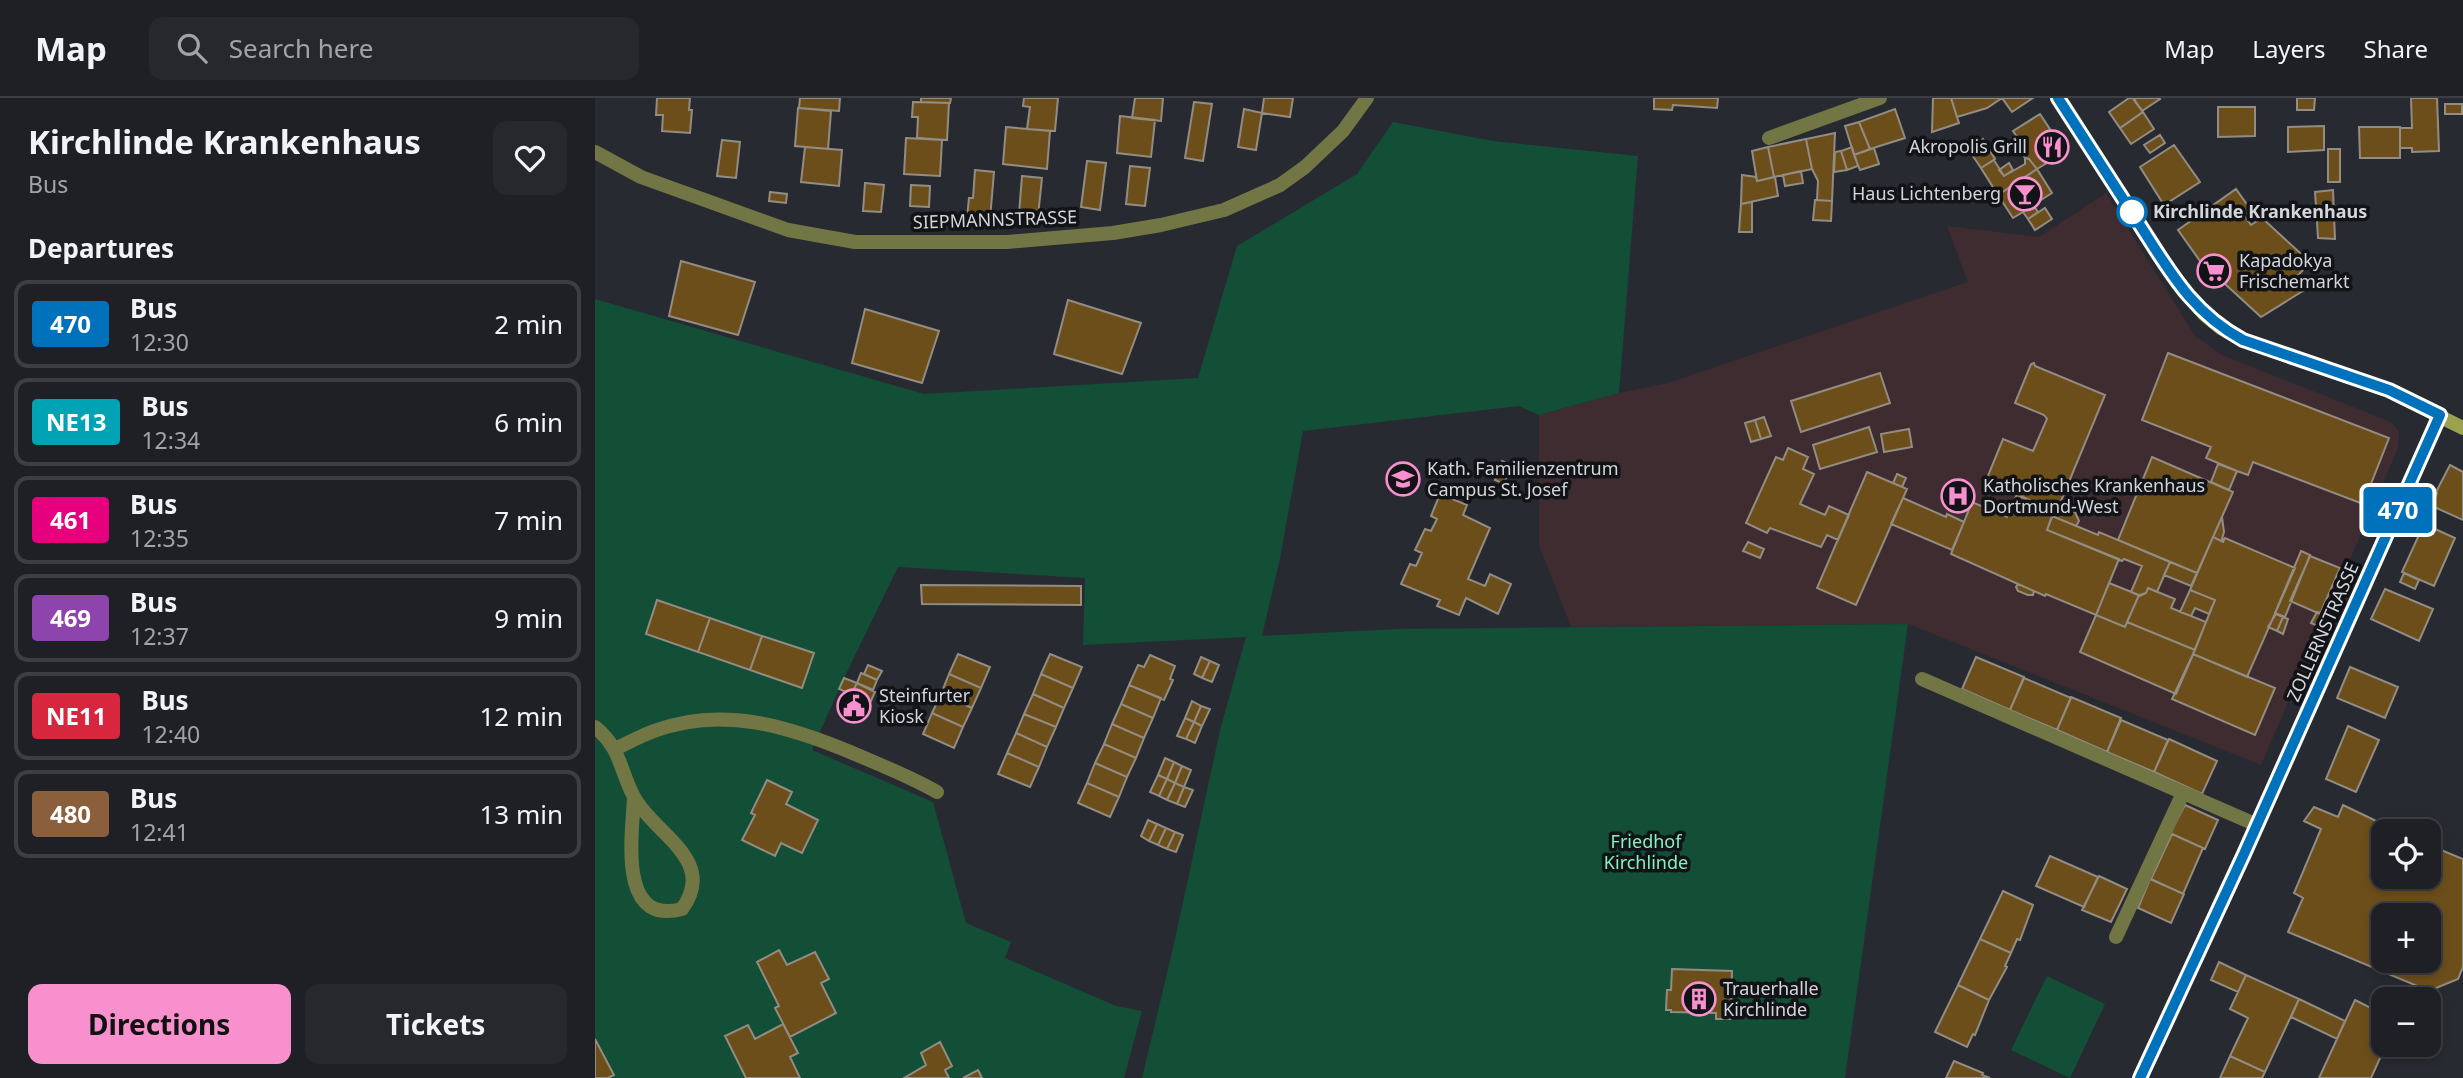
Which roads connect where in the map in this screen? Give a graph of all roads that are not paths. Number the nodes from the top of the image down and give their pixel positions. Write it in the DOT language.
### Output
graph roads {
  1 [pos="1367,98"];
  2 [pos="1880,98"];
  3 [pos="2058,98"];
  4 [pos="1769,138"];
  5 [pos="595,152"];
  6 [pos="2440,415"];
  7 [pos="2463,428"];
  8 [pos="1922,679"];
  9 [pos="595,727"];
  10 [pos="615,749"];
  11 [pos="937,792"];
  12 [pos="2183,793"];
  13 [pos="634,798"];
  14 [pos="2257,825"];
  15 [pos="2116,937"];
  16 [pos="2140,1078"];
  1 -- 5 [label="street, SIEPMANNSTRASSE"];
  2 -- 4 [label="street"];
  3 -- 6 [label="main road"];
  6 -- 7 [label="main road"];
  6 -- 14 [label="street, ZOLLERNSTRASSE"];
  8 -- 12 [label="street"];
  9 -- 10 [label="street"];
  10 -- 11 [label="street"];
  10 -- 13 [label="street"];
  12 -- 14 [label="street"];
  12 -- 15 [label="street"];
  13 -- 13 [label="street"];
  14 -- 16 [label="street, ZOLLERNSTRASSE"];
}
